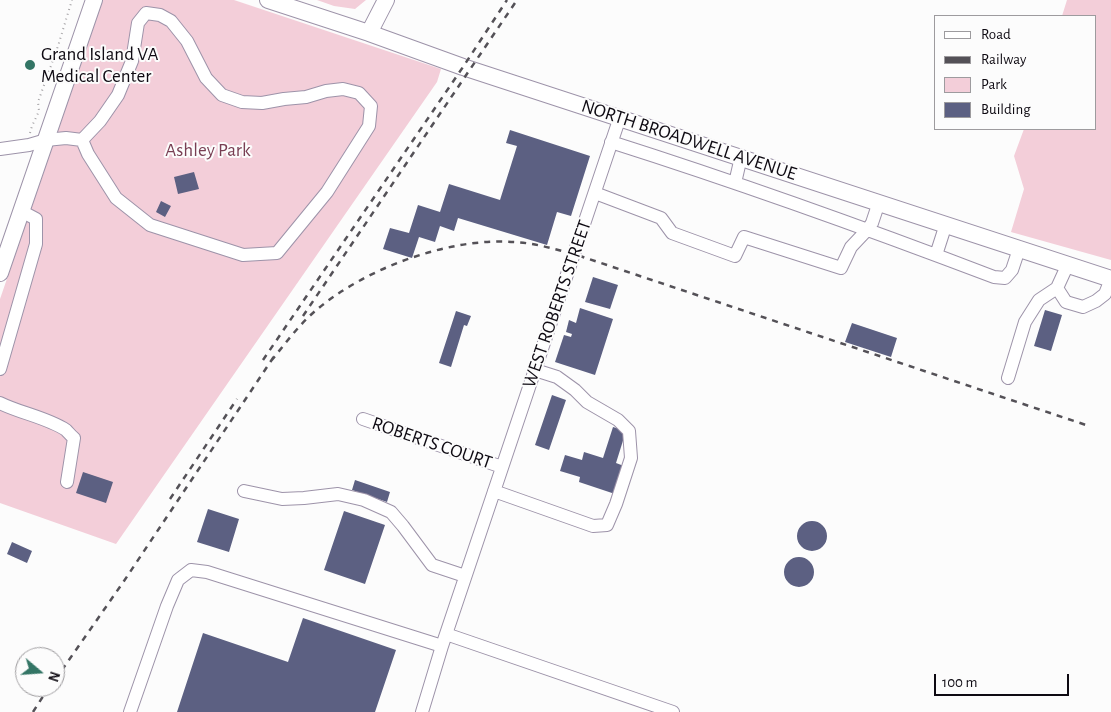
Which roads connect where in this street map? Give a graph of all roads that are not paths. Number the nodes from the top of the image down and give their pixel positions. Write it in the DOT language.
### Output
graph roads {
  1 [pos="94,0"];
  2 [pos="268,0"];
  3 [pos="386,0"];
  4 [pos="369,33"];
  5 [pos="620,117"];
  6 [pos="46,140"];
  7 [pos="82,140"];
  8 [pos="612,142"];
  9 [pos="0,149"];
  10 [pos="741,157"];
  11 [pos="735,183"];
  12 [pos="594,193"];
  13 [pos="879,202"];
  14 [pos="21,211"];
  15 [pos="946,224"];
  16 [pos="868,229"];
  17 [pos="1019,248"];
  18 [pos="936,255"];
  19 [pos="1068,264"];
  20 [pos="0,273"];
  21 [pos="1111,279"];
  22 [pos="1057,288"];
  23 [pos="0,369"];
  24 [pos="535,370"];
  25 [pos="1008,378"];
  26 [pos="0,403"];
  27 [pos="362,419"];
  28 [pos="502,467"];
  29 [pos="67,482"];
  30 [pos="244,491"];
  31 [pos="494,491"];
  32 [pos="466,576"];
  33 [pos="444,640"];
  34 [pos="130,712"];
  35 [pos="422,712"];
  36 [pos="673,712"];
  1 -- 6 [label="main road"];
  2 -- 4 [label="main road, NORTH BROADWELL AVENUE"];
  3 -- 4 [label="main road"];
  4 -- 5 [label="main road, NORTH BROADWELL AVENUE"];
  5 -- 8 [label="street, WEST ROBERTS STREET"];
  5 -- 10 [label="main road, NORTH BROADWELL AVENUE"];
  6 -- 7 [label="street"];
  6 -- 9 [label="street"];
  6 -- 14 [label="main road"];
  7 -- 7 [label="street"];
  8 -- 11 [label="street"];
  8 -- 12 [label="street, WEST ROBERTS STREET"];
  10 -- 11 [label="street"];
  10 -- 13 [label="main road, NORTH BROADWELL AVENUE"];
  11 -- 16 [label="street"];
  12 -- 16 [label="street"];
  12 -- 24 [label="street, WEST ROBERTS STREET"];
  13 -- 15 [label="main road, NORTH BROADWELL AVENUE"];
  13 -- 16 [label="street"];
  14 -- 20 [label="main road"];
  14 -- 23 [label="street"];
  15 -- 17 [label="main road, NORTH BROADWELL AVENUE"];
  15 -- 18 [label="street"];
  16 -- 18 [label="street"];
  17 -- 18 [label="street"];
  17 -- 19 [label="main road, NORTH BROADWELL AVENUE"];
  19 -- 21 [label="main road, NORTH BROADWELL AVENUE"];
  19 -- 22 [label="street"];
  21 -- 22 [label="street"];
  22 -- 25 [label="street"];
  24 -- 28 [label="street, WEST ROBERTS STREET"];
  24 -- 31 [label="street"];
  26 -- 29 [label="street"];
  27 -- 28 [label="street, ROBERTS COURT"];
  28 -- 31 [label="street, WEST ROBERTS STREET"];
  30 -- 32 [label="street"];
  31 -- 32 [label="street, WEST ROBERTS STREET"];
  32 -- 33 [label="street, WEST ROBERTS STREET"];
  33 -- 34 [label="street"];
  33 -- 35 [label="street, WEST ROBERTS STREET"];
  33 -- 36 [label="street"];
}
